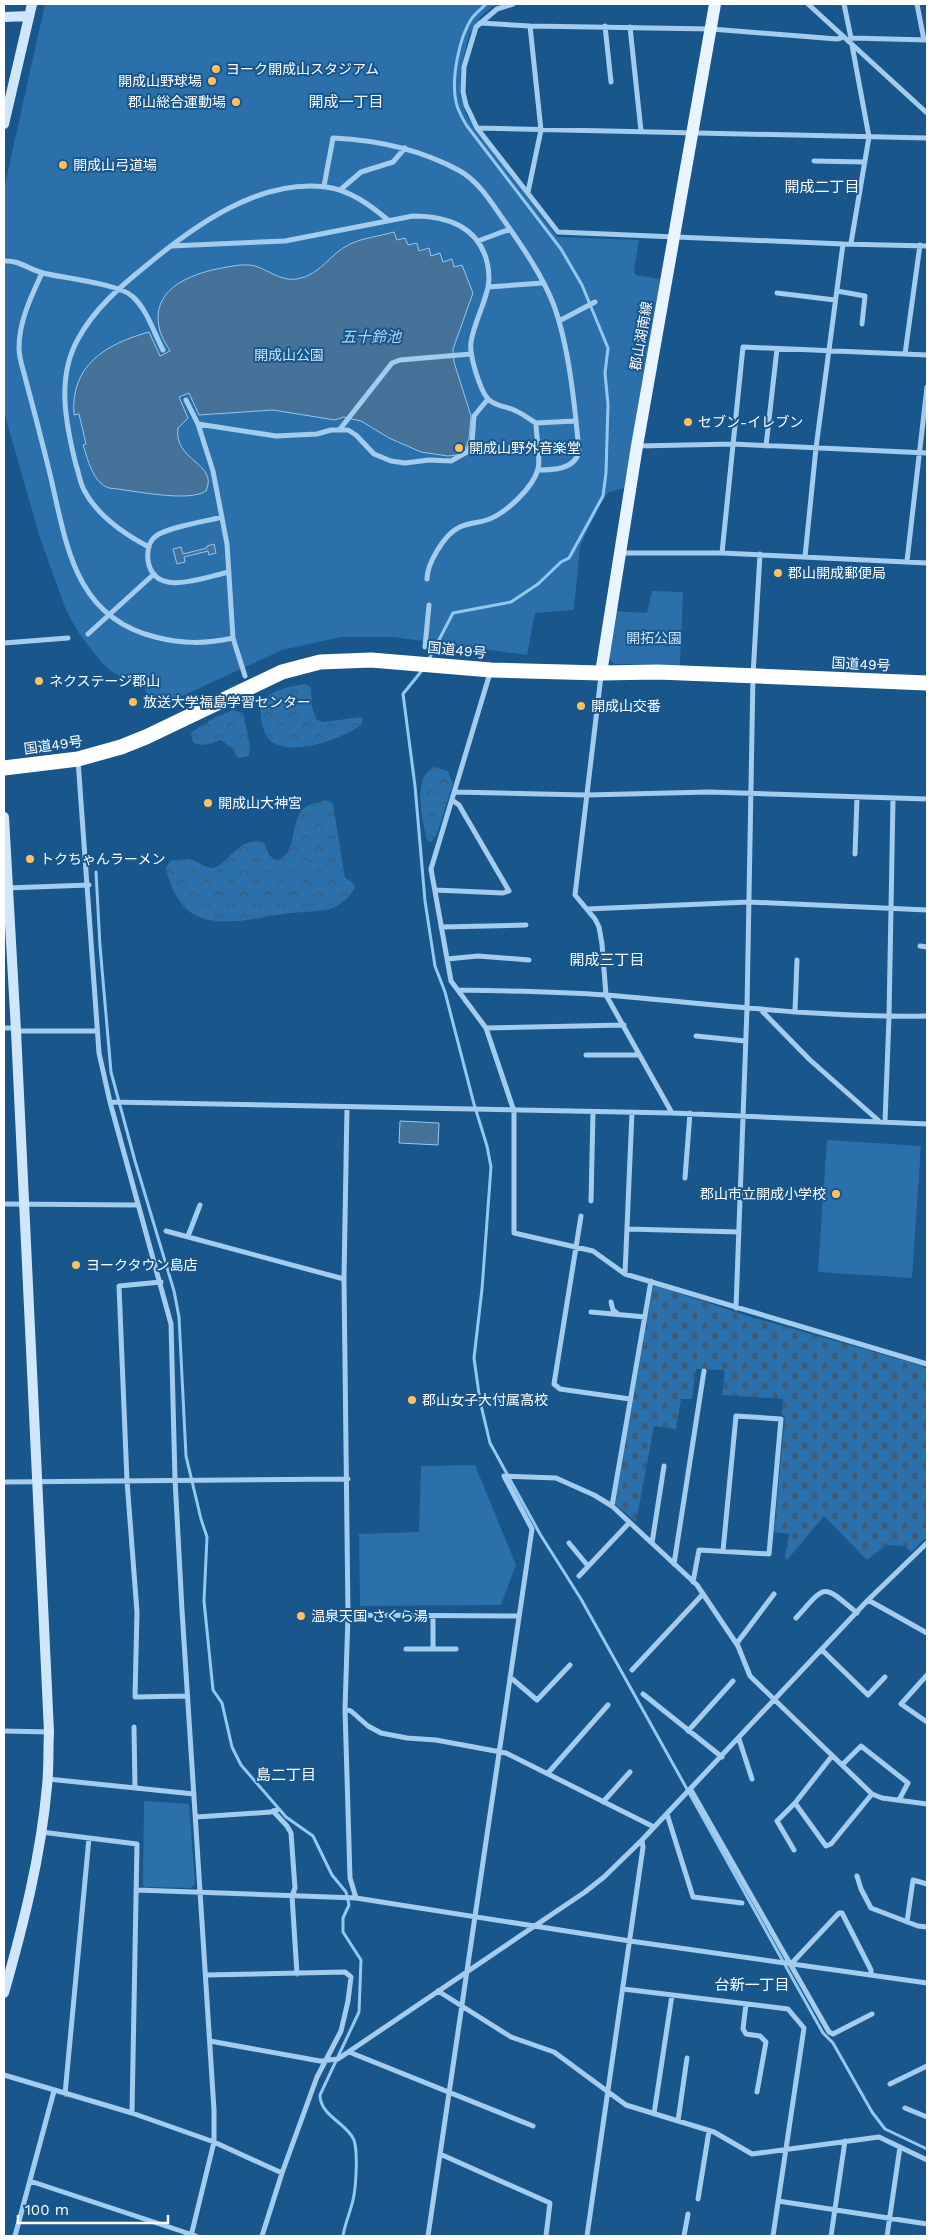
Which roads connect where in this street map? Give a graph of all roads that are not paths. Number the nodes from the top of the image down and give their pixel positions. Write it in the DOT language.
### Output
graph roads {
  1 [pos="32,4"];
  2 [pos="513,4"];
  3 [pos="715,4"];
  4 [pos="808,4"];
  5 [pos="844,4"];
  6 [pos="917,4"];
  7 [pos="29,16"];
  8 [pos="4,17"];
  9 [pos="480,23"];
  10 [pos="530,26"];
  11 [pos="605,26"];
  12 [pos="630,27"];
  13 [pos="711,29"];
  14 [pos="849,40"];
  15 [pos="926,40"];
  16 [pos="611,82"];
  17 [pos="927,113"];
  18 [pos="4,124"];
  19 [pos="477,128"];
  20 [pos="541,130"];
  21 [pos="641,131"];
  22 [pos="692,131"];
  23 [pos="869,137"];
  24 [pos="927,138"];
  25 [pos="405,148"];
  26 [pos="814,161"];
  27 [pos="865,162"];
  28 [pos="324,186"];
  29 [pos="340,190"];
  30 [pos="528,192"];
  31 [pos="388,220"];
  32 [pos="510,228"];
  33 [pos="673,236"];
  34 [pos="478,241"];
  35 [pos="851,243"];
  36 [pos="843,244"];
  37 [pos="171,246"];
  38 [pos="920,246"];
  39 [pos="927,246"];
  40 [pos="4,260"];
  41 [pos="42,273"];
  42 [pos="544,283"];
  43 [pos="488,287"];
  44 [pos="117,289"];
  45 [pos="837,291"];
  46 [pos="777,292"];
  47 [pos="836,300"];
  48 [pos="595,302"];
  49 [pos="559,321"];
  50 [pos="862,324"];
  51 [pos="777,349"];
  52 [pos="163,350"];
  53 [pos="828,352"];
  54 [pos="471,354"];
  55 [pos="905,354"];
  56 [pos="927,355"];
  57 [pos="927,387"];
  58 [pos="488,399"];
  59 [pos="186,400"];
  60 [pos="575,421"];
  61 [pos="536,423"];
  62 [pos="198,424"];
  63 [pos="340,429"];
  64 [pos="733,444"];
  65 [pos="637,446"];
  66 [pos="766,446"];
  67 [pos="816,448"];
  68 [pos="920,452"];
  69 [pos="927,453"];
  70 [pos="538,470"];
  71 [pos="222,517"];
  72 [pos="149,547"];
  73 [pos="619,553"];
  74 [pos="722,553"];
  75 [pos="760,554"];
  76 [pos="805,557"];
  77 [pos="907,561"];
  78 [pos="927,563"];
  79 [pos="230,572"];
  80 [pos="154,574"];
  81 [pos="428,579"];
  82 [pos="428,605"];
  83 [pos="110,616"];
  84 [pos="88,634"];
  85 [pos="68,638"];
  86 [pos="233,638"];
  87 [pos="4,643"];
  88 [pos="425,647"];
  89 [pos="491,670"];
  90 [pos="601,674"];
  91 [pos="753,675"];
  92 [pos="245,676"];
  93 [pos="927,684"];
  94 [pos="78,759"];
  95 [pos="4,768"];
  96 [pos="927,791"];
  97 [pos="455,792"];
  98 [pos="750,794"];
  99 [pos="586,795"];
  100 [pos="857,798"];
  101 [pos="893,799"];
  102 [pos="927,799"];
  103 [pos="452,800"];
  104 [pos="4,817"];
  105 [pos="855,854"];
  106 [pos="89,885"];
  107 [pos="6,888"];
  108 [pos="435,890"];
  109 [pos="749,902"];
  110 [pos="587,909"];
  111 [pos="891,909"];
  112 [pos="927,910"];
  113 [pos="526,925"];
  114 [pos="441,927"];
  115 [pos="920,946"];
  116 [pos="927,947"];
  117 [pos="447,959"];
  118 [pos="529,960"];
  119 [pos="797,960"];
  120 [pos="458,990"];
  121 [pos="606,995"];
  122 [pos="747,1008"];
  123 [pos="760,1009"];
  124 [pos="795,1011"];
  125 [pos="927,1016"];
  126 [pos="889,1017"];
  127 [pos="624,1025"];
  128 [pos="4,1028"];
  129 [pos="486,1028"];
  130 [pos="16,1030"];
  131 [pos="97,1031"];
  132 [pos="696,1036"];
  133 [pos="745,1040"];
  134 [pos="586,1055"];
  135 [pos="639,1055"];
  136 [pos="110,1102"];
  137 [pos="347,1107"];
  138 [pos="514,1111"];
  139 [pos="593,1112"];
  140 [pos="632,1112"];
  141 [pos="672,1113"];
  142 [pos="690,1114"];
  143 [pos="742,1115"];
  144 [pos="882,1122"];
  145 [pos="927,1124"];
  146 [pos="685,1178"];
  147 [pos="591,1201"];
  148 [pos="4,1204"];
  149 [pos="24,1204"];
  150 [pos="138,1205"];
  151 [pos="200,1205"];
  152 [pos="581,1216"];
  153 [pos="627,1229"];
  154 [pos="166,1230"];
  155 [pos="739,1232"];
  156 [pos="188,1236"];
  157 [pos="575,1246"];
  158 [pos="625,1274"];
  159 [pos="344,1279"];
  160 [pos="651,1281"];
  161 [pos="161,1282"];
  162 [pos="611,1302"];
  163 [pos="736,1308"];
  164 [pos="590,1312"];
  165 [pos="618,1314"];
  166 [pos="645,1317"];
  167 [pos="927,1364"];
  168 [pos="704,1371"];
  169 [pos="630,1399"];
  170 [pos="664,1466"];
  171 [pos="348,1478"];
  172 [pos="175,1479"];
  173 [pos="127,1481"];
  174 [pos="4,1482"];
  175 [pos="38,1483"];
  176 [pos="612,1506"];
  177 [pos="629,1523"];
  178 [pos="568,1542"];
  179 [pos="652,1543"];
  180 [pos="927,1543"];
  181 [pos="723,1551"];
  182 [pos="674,1564"];
  183 [pos="588,1566"];
  184 [pos="579,1576"];
  185 [pos="693,1582"];
  186 [pos="703,1594"];
  187 [pos="774,1594"];
  188 [pos="868,1600"];
  189 [pos="857,1613"];
  190 [pos="348,1615"];
  191 [pos="433,1616"];
  192 [pos="518,1616"];
  193 [pos="796,1618"];
  194 [pos="927,1633"];
  195 [pos="736,1643"];
  196 [pos="406,1649"];
  197 [pos="432,1649"];
  198 [pos="456,1649"];
  199 [pos="822,1650"];
  200 [pos="570,1665"];
  201 [pos="632,1670"];
  202 [pos="927,1675"];
  203 [pos="510,1677"];
  204 [pos="885,1677"];
  205 [pos="733,1681"];
  206 [pos="643,1694"];
  207 [pos="186,1696"];
  208 [pos="775,1702"];
  209 [pos="608,1705"];
  210 [pos="344,1709"];
  211 [pos="927,1722"];
  212 [pos="134,1727"];
  213 [pos="4,1731"];
  214 [pos="688,1731"];
  215 [pos="49,1732"];
  216 [pos="739,1740"];
  217 [pos="500,1752"];
  218 [pos="832,1756"];
  219 [pos="722,1757"];
  220 [pos="842,1765"];
  221 [pos="630,1772"];
  222 [pos="548,1773"];
  223 [pos="48,1779"];
  224 [pos="752,1780"];
  225 [pos="135,1788"];
  226 [pos="691,1790"];
  227 [pos="194,1794"];
  228 [pos="872,1794"];
  229 [pos="899,1800"];
  230 [pos="603,1802"];
  231 [pos="796,1803"];
  232 [pos="927,1804"];
  233 [pos="667,1814"];
  234 [pos="196,1817"];
  235 [pos="654,1827"];
  236 [pos="41,1832"];
  237 [pos="89,1838"];
  238 [pos="642,1840"];
  239 [pos="794,1850"];
  240 [pos="857,1876"];
  241 [pos="927,1884"];
  242 [pos="137,1890"];
  243 [pos="200,1893"];
  244 [pos="292,1896"];
  245 [pos="356,1898"];
  246 [pos="742,1903"];
  247 [pos="474,1916"];
  248 [pos="907,1922"];
  249 [pos="535,1926"];
  250 [pos="927,1926"];
  251 [pos="630,1941"];
  252 [pos="791,1964"];
  253 [pos="468,1971"];
  254 [pos="297,1974"];
  255 [pos="871,1975"];
  256 [pos="206,1976"];
  257 [pos="927,1983"];
  258 [pos="623,1989"];
  259 [pos="438,1991"];
  260 [pos="4,1993"];
  261 [pos="672,1995"];
  262 [pos="746,2004"];
  263 [pos="463,2006"];
  264 [pos="872,2014"];
  265 [pos="210,2041"];
  266 [pos="349,2052"];
  267 [pos="687,2058"];
  268 [pos="326,2061"];
  269 [pos="927,2066"];
  270 [pos="4,2076"];
  271 [pos="890,2084"];
  272 [pos="54,2091"];
  273 [pos="608,2092"];
  274 [pos="757,2092"];
  275 [pos="449,2093"];
  276 [pos="65,2094"];
  277 [pos="905,2108"];
  278 [pos="132,2113"];
  279 [pos="654,2114"];
  280 [pos="927,2118"];
  281 [pos="678,2121"];
  282 [pos="533,2126"];
  283 [pos="709,2131"];
  284 [pos="844,2141"];
  285 [pos="214,2142"];
  286 [pos="900,2147"];
  287 [pos="785,2149"];
  288 [pos="440,2154"];
  289 [pos="927,2160"];
  290 [pos="282,2173"];
  291 [pos="30,2181"];
  292 [pos="698,2200"];
  293 [pos="778,2201"];
  294 [pos="834,2211"];
  295 [pos="688,2214"];
  296 [pos="890,2218"];
  297 [pos="927,2224"];
  298 [pos="15,2236"];
  299 [pos="192,2236"];
  300 [pos="262,2236"];
  301 [pos="428,2236"];
  302 [pos="546,2236"];
  303 [pos="587,2236"];
  304 [pos="684,2236"];
  305 [pos="773,2236"];
  306 [pos="831,2236"];
  307 [pos="887,2236"];
  1 -- 7 [label="street"];
  2 -- 9 [label="street"];
  3 -- 13 [label="main road, 郡山湖南線"];
  4 -- 14 [label="street"];
  5 -- 14 [label="street"];
  6 -- 15 [label="street"];
  7 -- 8 [label="street"];
  7 -- 18 [label="street"];
  9 -- 10 [label="street"];
  9 -- 19 [label="street"];
  10 -- 11 [label="street"];
  10 -- 20 [label="street"];
  11 -- 12 [label="street"];
  11 -- 16 [label="street"];
  12 -- 13 [label="street"];
  12 -- 21 [label="street"];
  13 -- 14 [label="street"];
  13 -- 22 [label="main road, 郡山湖南線"];
  14 -- 15 [label="street"];
  14 -- 17 [label="street"];
  14 -- 23 [label="street"];
  19 -- 20 [label="street"];
  19 -- 30 [label="street"];
  20 -- 21 [label="street"];
  20 -- 30 [label="street"];
  21 -- 22 [label="street"];
  22 -- 23 [label="street"];
  22 -- 33 [label="main road, 郡山湖南線"];
  23 -- 24 [label="street"];
  23 -- 27 [label="street"];
  25 -- 28 [label="street"];
  25 -- 29 [label="street"];
  25 -- 32 [label="street"];
  26 -- 27 [label="street"];
  27 -- 35 [label="street"];
  28 -- 29 [label="street"];
  28 -- 37 [label="street"];
  29 -- 31 [label="street"];
  30 -- 33 [label="street"];
  31 -- 34 [label="street"];
  31 -- 37 [label="street"];
  32 -- 34 [label="street"];
  32 -- 42 [label="street"];
  33 -- 36 [label="street"];
  33 -- 65 [label="main road, 郡山湖南線"];
  34 -- 43 [label="street"];
  35 -- 36 [label="street"];
  35 -- 38 [label="street"];
  36 -- 45 [label="street"];
  37 -- 44 [label="street"];
  38 -- 39 [label="street"];
  38 -- 55 [label="street"];
  40 -- 41 [label="street"];
  41 -- 44 [label="street"];
  41 -- 83 [label="street"];
  42 -- 43 [label="street"];
  42 -- 49 [label="street"];
  43 -- 54 [label="street"];
  44 -- 52 [label="street"];
  44 -- 72 [label="street"];
  45 -- 47 [label="street"];
  45 -- 50 [label="street"];
  46 -- 47 [label="street"];
  47 -- 53 [label="street"];
  48 -- 49 [label="street"];
  49 -- 60 [label="street"];
  51 -- 53 [label="street"];
  51 -- 64 [label="street"];
  51 -- 66 [label="street"];
  53 -- 55 [label="street"];
  53 -- 67 [label="street"];
  54 -- 58 [label="street"];
  54 -- 63 [label="street"];
  55 -- 56 [label="street"];
  57 -- 68 [label="street"];
  58 -- 61 [label="street"];
  58 -- 63 [label="street"];
  59 -- 62 [label="street"];
  60 -- 61 [label="street"];
  60 -- 70 [label="street"];
  61 -- 70 [label="street"];
  62 -- 63 [label="street"];
  62 -- 71 [label="street"];
  64 -- 65 [label="street"];
  64 -- 66 [label="street"];
  64 -- 74 [label="street"];
  65 -- 73 [label="main road, 郡山湖南線"];
  66 -- 67 [label="street"];
  67 -- 68 [label="street"];
  67 -- 76 [label="street"];
  68 -- 69 [label="street"];
  68 -- 77 [label="street"];
  70 -- 81 [label="street"];
  71 -- 72 [label="street"];
  71 -- 79 [label="street"];
  72 -- 80 [label="street"];
  73 -- 74 [label="street"];
  73 -- 90 [label="main road, 郡山湖南線"];
  74 -- 75 [label="street"];
  75 -- 76 [label="street"];
  75 -- 91 [label="street"];
  76 -- 77 [label="street"];
  77 -- 78 [label="street"];
  79 -- 80 [label="street"];
  79 -- 86 [label="street"];
  80 -- 83 [label="street"];
  82 -- 88 [label="street"];
  83 -- 84 [label="street"];
  83 -- 86 [label="street"];
  85 -- 87 [label="street"];
  86 -- 92 [label="street"];
  89 -- 90 [label="highway, 国道49号"];
  89 -- 94 [label="highway, 国道49号"];
  89 -- 97 [label="street"];
  90 -- 91 [label="highway, 国道49号"];
  90 -- 99 [label="street"];
  91 -- 93 [label="highway, 国道49号"];
  91 -- 98 [label="street"];
  94 -- 95 [label="highway, 国道49号"];
  94 -- 106 [label="street"];
  96 -- 102 [label="street"];
  97 -- 99 [label="street"];
  97 -- 103 [label="street"];
  98 -- 99 [label="street"];
  98 -- 100 [label="street"];
  98 -- 109 [label="street"];
  99 -- 110 [label="street"];
  100 -- 101 [label="street"];
  100 -- 105 [label="street"];
  101 -- 102 [label="street"];
  101 -- 111 [label="street"];
  103 -- 108 [label="street"];
  103 -- 108 [label="street"];
  104 -- 107 [label="street"];
  106 -- 107 [label="street"];
  106 -- 131 [label="street"];
  107 -- 130 [label="street"];
  108 -- 114 [label="street"];
  109 -- 110 [label="street"];
  109 -- 111 [label="street"];
  109 -- 122 [label="street"];
  110 -- 121 [label="street"];
  111 -- 112 [label="street"];
  111 -- 126 [label="street"];
  113 -- 114 [label="street"];
  114 -- 117 [label="street"];
  115 -- 116 [label="street"];
  117 -- 118 [label="street"];
  117 -- 120 [label="street"];
  119 -- 124 [label="street"];
  120 -- 121 [label="street"];
  120 -- 129 [label="street"];
  121 -- 122 [label="street"];
  121 -- 127 [label="street"];
  122 -- 123 [label="street"];
  122 -- 133 [label="street"];
  123 -- 124 [label="street"];
  123 -- 144 [label="street"];
  124 -- 126 [label="street"];
  125 -- 126 [label="street"];
  126 -- 144 [label="street"];
  127 -- 129 [label="street"];
  127 -- 135 [label="street"];
  128 -- 130 [label="street"];
  129 -- 138 [label="street"];
  130 -- 131 [label="street"];
  130 -- 149 [label="street"];
  131 -- 136 [label="street"];
  132 -- 133 [label="street"];
  133 -- 143 [label="street"];
  134 -- 135 [label="street"];
  135 -- 141 [label="street"];
  136 -- 137 [label="street"];
  136 -- 150 [label="street"];
  137 -- 138 [label="street"];
  137 -- 159 [label="street"];
  138 -- 139 [label="street"];
  138 -- 157 [label="street"];
  139 -- 140 [label="street"];
  139 -- 147 [label="street"];
  140 -- 141 [label="street"];
  140 -- 153 [label="street"];
  141 -- 142 [label="street"];
  142 -- 143 [label="street"];
  142 -- 146 [label="street"];
  143 -- 144 [label="street"];
  143 -- 155 [label="street"];
  144 -- 145 [label="street"];
  148 -- 149 [label="street"];
  149 -- 150 [label="street"];
  149 -- 175 [label="street"];
  150 -- 161 [label="street"];
  151 -- 156 [label="street"];
  152 -- 157 [label="street"];
  153 -- 155 [label="street"];
  153 -- 158 [label="street"];
  154 -- 156 [label="street"];
  155 -- 163 [label="street"];
  156 -- 159 [label="street"];
  157 -- 158 [label="street"];
  157 -- 169 [label="street"];
  158 -- 160 [label="street"];
  159 -- 171 [label="street"];
  160 -- 163 [label="street"];
  160 -- 166 [label="street"];
  161 -- 172 [label="street"];
  161 -- 173 [label="street"];
  162 -- 165 [label="street"];
  163 -- 167 [label="street"];
  164 -- 165 [label="street"];
  165 -- 166 [label="street"];
  166 -- 169 [label="street"];
  168 -- 182 [label="street"];
  169 -- 176 [label="street"];
  170 -- 179 [label="street"];
  171 -- 172 [label="street"];
  171 -- 190 [label="street"];
  172 -- 173 [label="street"];
  172 -- 207 [label="street"];
  173 -- 175 [label="street"];
  173 -- 207 [label="street"];
  174 -- 175 [label="street"];
  175 -- 215 [label="street"];
  176 -- 177 [label="street"];
  176 -- 192 [label="street"];
  177 -- 179 [label="street"];
  177 -- 183 [label="street"];
  178 -- 183 [label="street"];
  179 -- 182 [label="street"];
  180 -- 188 [label="street"];
  181 -- 181 [label="street"];
  181 -- 185 [label="street"];
  182 -- 185 [label="street"];
  183 -- 184 [label="street"];
  185 -- 186 [label="street"];
  186 -- 195 [label="street"];
  186 -- 201 [label="street"];
  187 -- 195 [label="street"];
  188 -- 189 [label="street"];
  188 -- 194 [label="street"];
  189 -- 193 [label="street"];
  189 -- 199 [label="street"];
  190 -- 191 [label="street"];
  190 -- 210 [label="street"];
  191 -- 192 [label="street"];
  191 -- 197 [label="street"];
  192 -- 203 [label="street"];
  195 -- 208 [label="street"];
  196 -- 197 [label="street"];
  197 -- 198 [label="street"];
  199 -- 204 [label="street"];
  199 -- 208 [label="street"];
  200 -- 203 [label="street"];
  202 -- 211 [label="street"];
  203 -- 217 [label="street"];
  205 -- 214 [label="street"];
  206 -- 214 [label="street"];
  207 -- 227 [label="street"];
  208 -- 216 [label="street"];
  208 -- 218 [label="street"];
  209 -- 222 [label="street"];
  210 -- 217 [label="street"];
  210 -- 245 [label="street"];
  212 -- 225 [label="street"];
  213 -- 215 [label="street"];
  214 -- 219 [label="street"];
  215 -- 223 [label="street"];
  216 -- 219 [label="street"];
  216 -- 224 [label="street"];
  217 -- 222 [label="street"];
  217 -- 247 [label="street"];
  218 -- 220 [label="street"];
  218 -- 231 [label="street"];
  219 -- 226 [label="street"];
  220 -- 228 [label="street"];
  220 -- 229 [label="street"];
  221 -- 230 [label="street"];
  222 -- 230 [label="street"];
  223 -- 225 [label="street"];
  223 -- 236 [label="street"];
  225 -- 227 [label="street"];
  226 -- 233 [label="street"];
  226 -- 252 [label="street"];
  227 -- 234 [label="street"];
  228 -- 229 [label="street"];
  228 -- 231 [label="street"];
  229 -- 232 [label="street"];
  230 -- 235 [label="street"];
  231 -- 239 [label="street"];
  233 -- 235 [label="street"];
  233 -- 246 [label="street"];
  234 -- 243 [label="street"];
  234 -- 244 [label="street"];
  235 -- 238 [label="street"];
  236 -- 237 [label="street"];
  236 -- 260 [label="street"];
  237 -- 242 [label="street"];
  237 -- 276 [label="street"];
  238 -- 249 [label="street"];
  238 -- 251 [label="street"];
  240 -- 248 [label="street"];
  241 -- 248 [label="street"];
  242 -- 243 [label="street"];
  242 -- 278 [label="street"];
  243 -- 244 [label="street"];
  243 -- 256 [label="street"];
  244 -- 245 [label="street"];
  244 -- 254 [label="street"];
  245 -- 247 [label="street"];
  247 -- 249 [label="street"];
  247 -- 253 [label="street"];
  248 -- 250 [label="street"];
  249 -- 251 [label="street"];
  249 -- 253 [label="street"];
  251 -- 252 [label="street"];
  251 -- 258 [label="street"];
  252 -- 255 [label="street"];
  252 -- 255 [label="street"];
  252 -- 264 [label="street"];
  253 -- 259 [label="street"];
  253 -- 263 [label="street"];
  254 -- 256 [label="street"];
  254 -- 268 [label="street"];
  255 -- 257 [label="street"];
  256 -- 265 [label="street"];
  258 -- 261 [label="street"];
  258 -- 273 [label="street"];
  259 -- 263 [label="street"];
  259 -- 266 [label="street"];
  261 -- 262 [label="street"];
  261 -- 279 [label="street"];
  262 -- 274 [label="street"];
  262 -- 287 [label="street"];
  263 -- 273 [label="street"];
  263 -- 275 [label="street"];
  265 -- 268 [label="street"];
  265 -- 285 [label="street"];
  266 -- 268 [label="street"];
  266 -- 275 [label="street"];
  267 -- 281 [label="street"];
  268 -- 290 [label="street"];
  269 -- 271 [label="street"];
  270 -- 272 [label="street"];
  272 -- 276 [label="street"];
  272 -- 291 [label="street"];
  273 -- 279 [label="street"];
  273 -- 303 [label="street"];
  275 -- 282 [label="street"];
  275 -- 288 [label="street"];
  276 -- 278 [label="street"];
  277 -- 280 [label="street"];
  278 -- 285 [label="street"];
  279 -- 281 [label="street"];
  281 -- 283 [label="street"];
  283 -- 287 [label="street"];
  283 -- 292 [label="street"];
  284 -- 286 [label="street"];
  284 -- 287 [label="street"];
  284 -- 294 [label="street"];
  285 -- 290 [label="street"];
  285 -- 299 [label="street"];
  286 -- 289 [label="street"];
  286 -- 296 [label="street"];
  287 -- 293 [label="street"];
  288 -- 301 [label="street"];
  288 -- 302 [label="street"];
  290 -- 300 [label="street"];
  291 -- 298 [label="street"];
  291 -- 299 [label="street"];
  293 -- 294 [label="street"];
  293 -- 305 [label="street"];
  294 -- 296 [label="street"];
  294 -- 306 [label="street"];
  295 -- 304 [label="street"];
  296 -- 297 [label="street"];
  296 -- 307 [label="street"];
}
